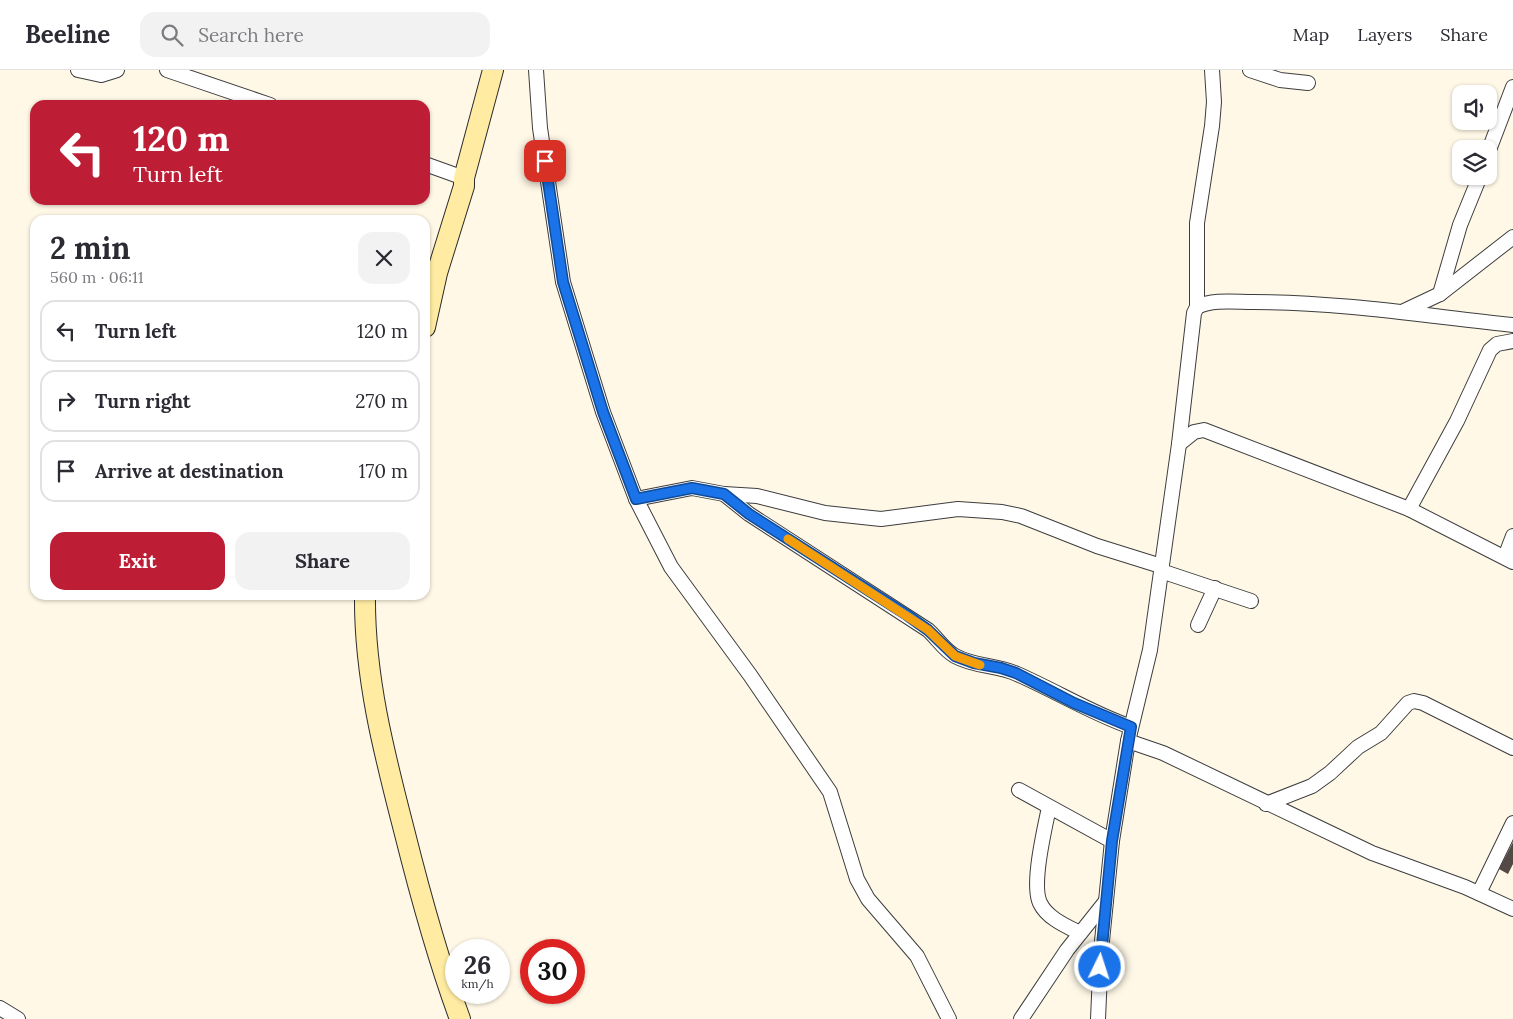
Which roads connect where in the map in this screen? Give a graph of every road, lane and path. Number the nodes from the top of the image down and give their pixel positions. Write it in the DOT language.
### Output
graph roads {
  1 [pos="78,70"];
  2 [pos="117,70"];
  3 [pos="168,70"];
  4 [pos="493,70"];
  5 [pos="536,70"];
  6 [pos="1212,70"];
  7 [pos="1250,70"];
  8 [pos="1308,83"];
  9 [pos="1513,87"];
  10 [pos="255,100"];
  11 [pos="1493,140"];
  12 [pos="430,166"];
  13 [pos="464,178"];
  14 [pos="1476,185"];
  15 [pos="1513,237"];
  16 [pos="1440,294"];
  17 [pos="430,304"];
  18 [pos="1197,307"];
  19 [pos="1403,311"];
  20 [pos="1513,324"];
  21 [pos="1513,341"];
  22 [pos="1179,444"];
  23 [pos="724,494"];
  24 [pos="636,499"];
  25 [pos="1409,508"];
  26 [pos="1513,536"];
  27 [pos="1509,559"];
  28 [pos="1161,568"];
  29 [pos="1215,588"];
  30 [pos="365,600"];
  31 [pos="1252,601"];
  32 [pos="1198,625"];
  33 [pos="1131,727"];
  34 [pos="1128,741"];
  35 [pos="1513,748"];
  36 [pos="1018,790"];
  37 [pos="1266,804"];
  38 [pos="1050,807"];
  39 [pos="1513,823"];
  40 [pos="1112,841"];
  41 [pos="1479,893"];
  42 [pos="1106,901"];
  43 [pos="1513,909"];
  44 [pos="1080,933"];
  45 [pos="0,1008"];
  46 [pos="18,1019"];
  47 [pos="460,1019"];
  48 [pos="949,1019"];
  49 [pos="1021,1019"];
  50 [pos="1098,1019"];
  1 -- 2 [label="street"];
  3 -- 10 [label="street"];
  4 -- 13 [label="street"];
  5 -- 24 [label="street"];
  6 -- 18 [label="street"];
  7 -- 8 [label="street"];
  9 -- 11 [label="street"];
  12 -- 13 [label="street"];
  13 -- 17 [label="street"];
  14 -- 16 [label="street"];
  15 -- 16 [label="street"];
  16 -- 19 [label="street"];
  18 -- 19 [label="street"];
  18 -- 22 [label="street"];
  19 -- 20 [label="street"];
  21 -- 25 [label="street"];
  22 -- 25 [label="street"];
  22 -- 28 [label="street"];
  23 -- 24 [label="street"];
  23 -- 28 [label="street"];
  23 -- 33 [label="street"];
  24 -- 48 [label="street"];
  25 -- 27 [label="street"];
  26 -- 27 [label="street"];
  28 -- 29 [label="street"];
  28 -- 33 [label="street"];
  29 -- 31 [label="street"];
  29 -- 32 [label="street"];
  30 -- 47 [label="street"];
  33 -- 34 [label="street"];
  34 -- 37 [label="street"];
  34 -- 40 [label="street"];
  35 -- 37 [label="street"];
  36 -- 38 [label="street"];
  37 -- 41 [label="street"];
  38 -- 40 [label="street"];
  38 -- 44 [label="street"];
  39 -- 41 [label="street"];
  40 -- 42 [label="street"];
  41 -- 43 [label="street"];
  42 -- 44 [label="street"];
  42 -- 50 [label="street"];
  44 -- 49 [label="street"];
  45 -- 46 [label="street"];
}
